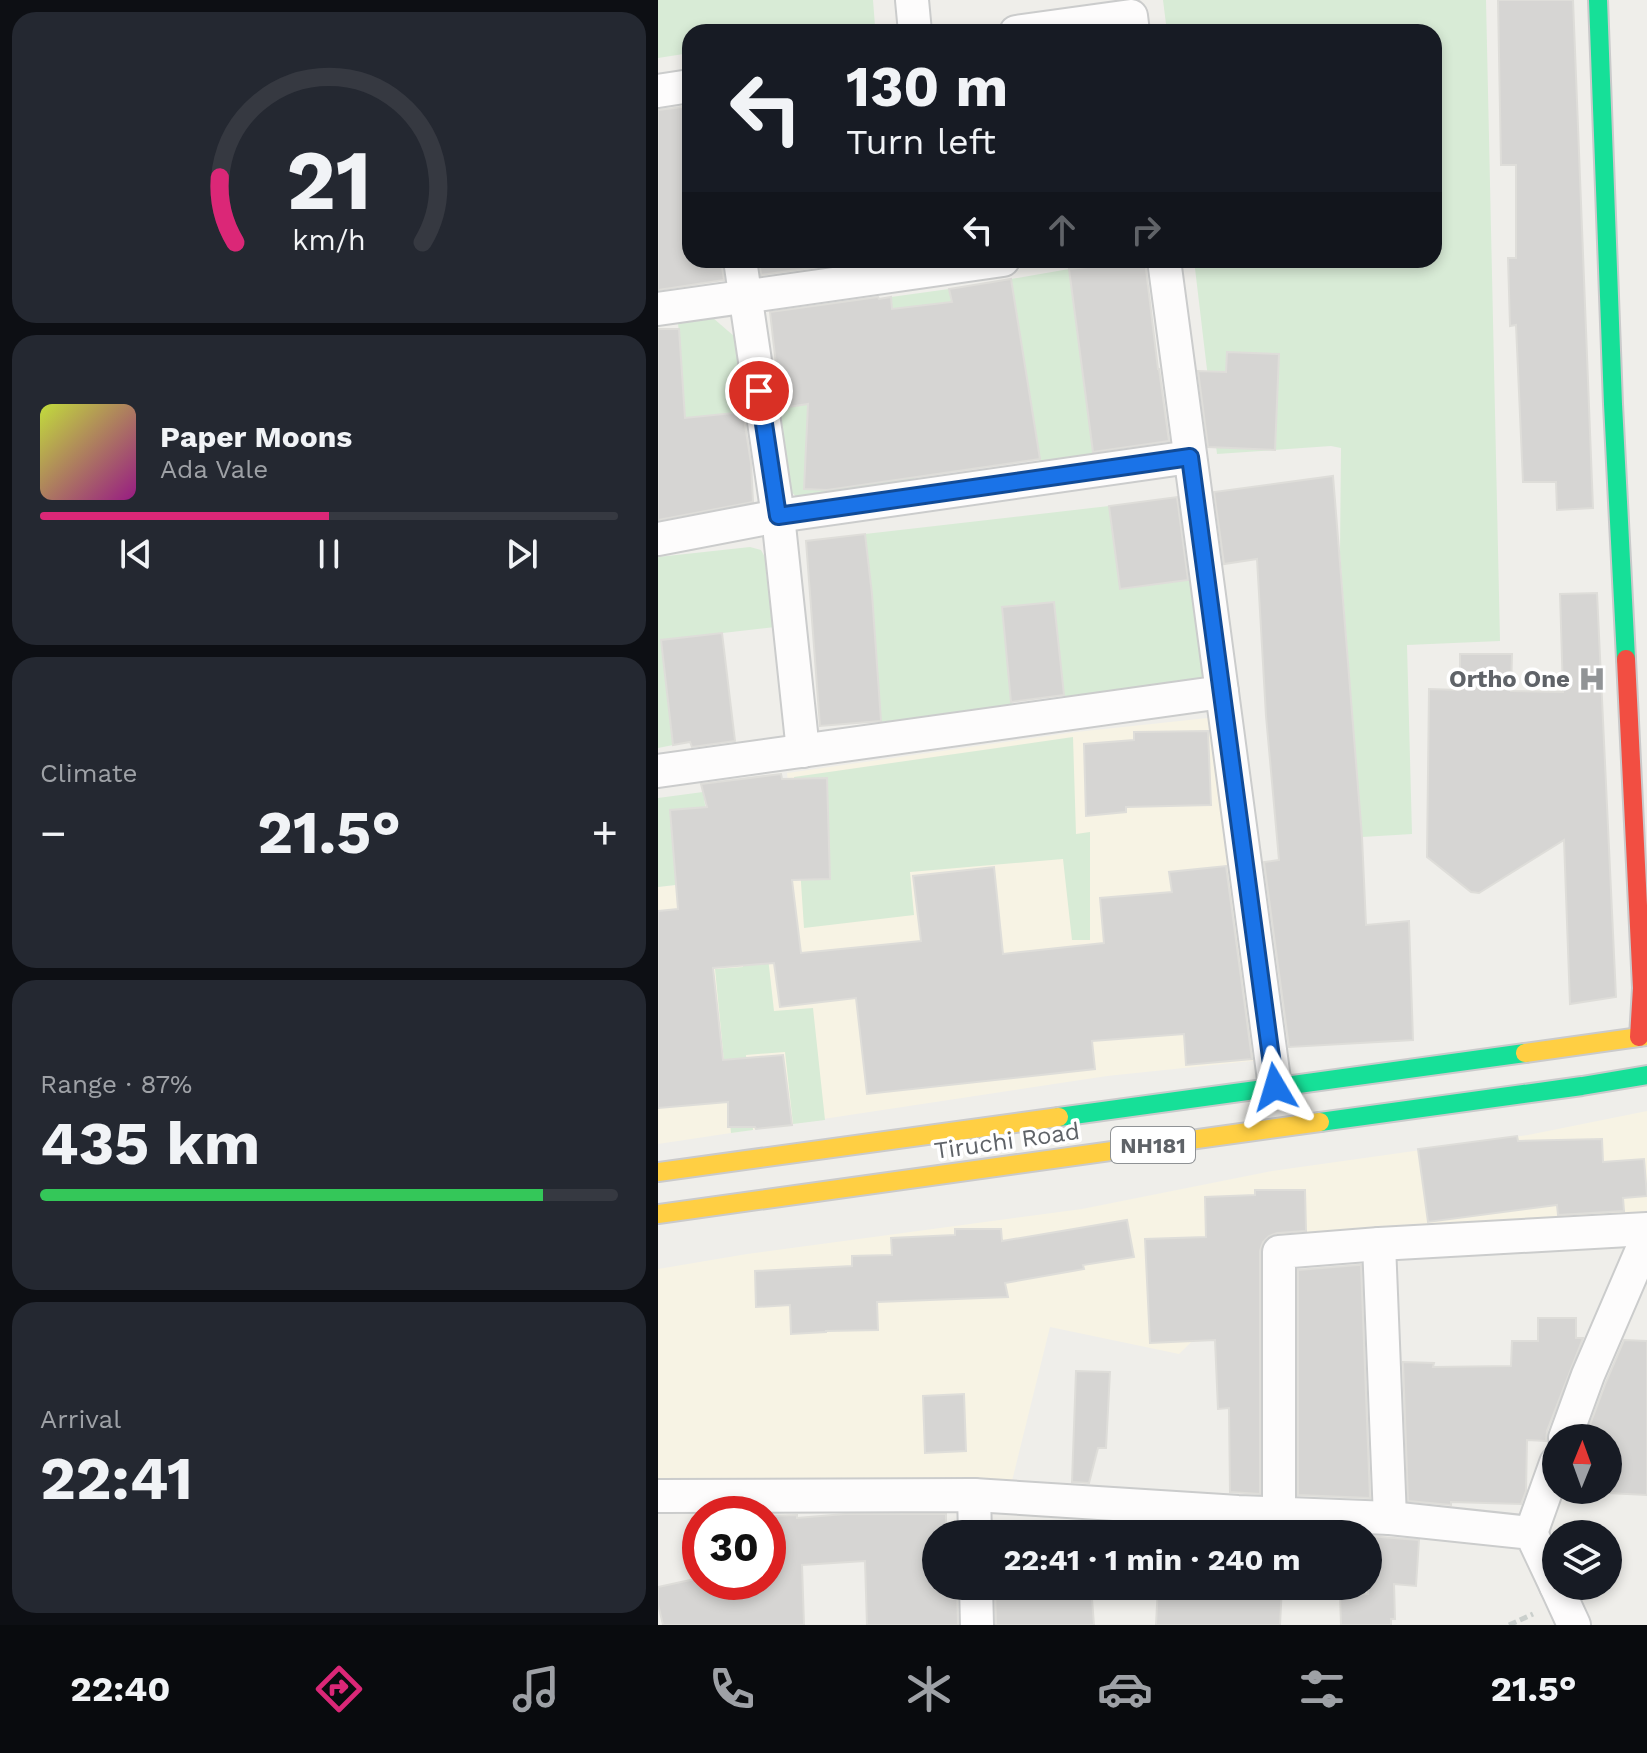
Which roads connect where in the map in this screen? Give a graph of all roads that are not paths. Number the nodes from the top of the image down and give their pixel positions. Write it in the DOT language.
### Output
graph roads {
  1 [pos="912,0"];
  2 [pos="1598,0"];
  3 [pos="914,24"];
  4 [pos="1074,24"];
  5 [pos="1132,24"];
  6 [pos="682,87"];
  7 [pos="658,91"];
  8 [pos="741,268"];
  9 [pos="947,268"];
  10 [pos="1165,268"];
  11 [pos="745,297"];
  12 [pos="658,309"];
  13 [pos="1190,457"];
  14 [pos="778,516"];
  15 [pos="658,539"];
  16 [pos="1222,692"];
  17 [pos="803,751"];
  18 [pos="658,771"];
  19 [pos="1643,1036"];
  20 [pos="1647,1075"];
  21 [pos="1275,1087"];
  22 [pos="872,1163"];
  23 [pos="658,1172"];
  24 [pos="658,1214"];
  25 [pos="1647,1229"];
  26 [pos="1647,1238"];
  27 [pos="1379,1244"];
  28 [pos="1570,1424"];
  29 [pos="974,1495"];
  30 [pos="658,1496"];
  31 [pos="1542,1502"];
  32 [pos="1279,1514"];
  33 [pos="1390,1518"];
  34 [pos="975,1520"];
  35 [pos="1531,1533"];
  36 [pos="1542,1556"];
  37 [pos="976,1600"];
  38 [pos="1562,1600"];
  39 [pos="977,1625"];
  40 [pos="1574,1625"];
  1 -- 3 [label="street"];
  2 -- 19 [label="main road"];
  4 -- 5 [label="street"];
  6 -- 7 [label="street"];
  8 -- 11 [label="street"];
  9 -- 11 [label="street"];
  10 -- 13 [label="street"];
  11 -- 12 [label="street"];
  11 -- 14 [label="street"];
  13 -- 14 [label="street"];
  13 -- 16 [label="street"];
  14 -- 15 [label="street"];
  14 -- 17 [label="street"];
  16 -- 17 [label="street"];
  16 -- 21 [label="street"];
  17 -- 18 [label="street"];
  19 -- 21 [label="main road, Tiruchi Road / NH181"];
  20 -- 22 [label="main road, Tiruchi Road / NH181"];
  21 -- 22 [label="main road, Tiruchi Road / NH181"];
  22 -- 23 [label="main road, Tiruchi Road / NH181"];
  22 -- 24 [label="main road, Tiruchi Road / NH181"];
  25 -- 27 [label="street"];
  26 -- 28 [label="street"];
  27 -- 32 [label="street"];
  27 -- 33 [label="street"];
  29 -- 30 [label="street"];
  29 -- 32 [label="street"];
  29 -- 34 [label="street"];
  31 -- 35 [label="street"];
  32 -- 33 [label="street"];
  33 -- 35 [label="street"];
  35 -- 36 [label="street"];
  37 -- 39 [label="street"];
  38 -- 40 [label="street"];
}
